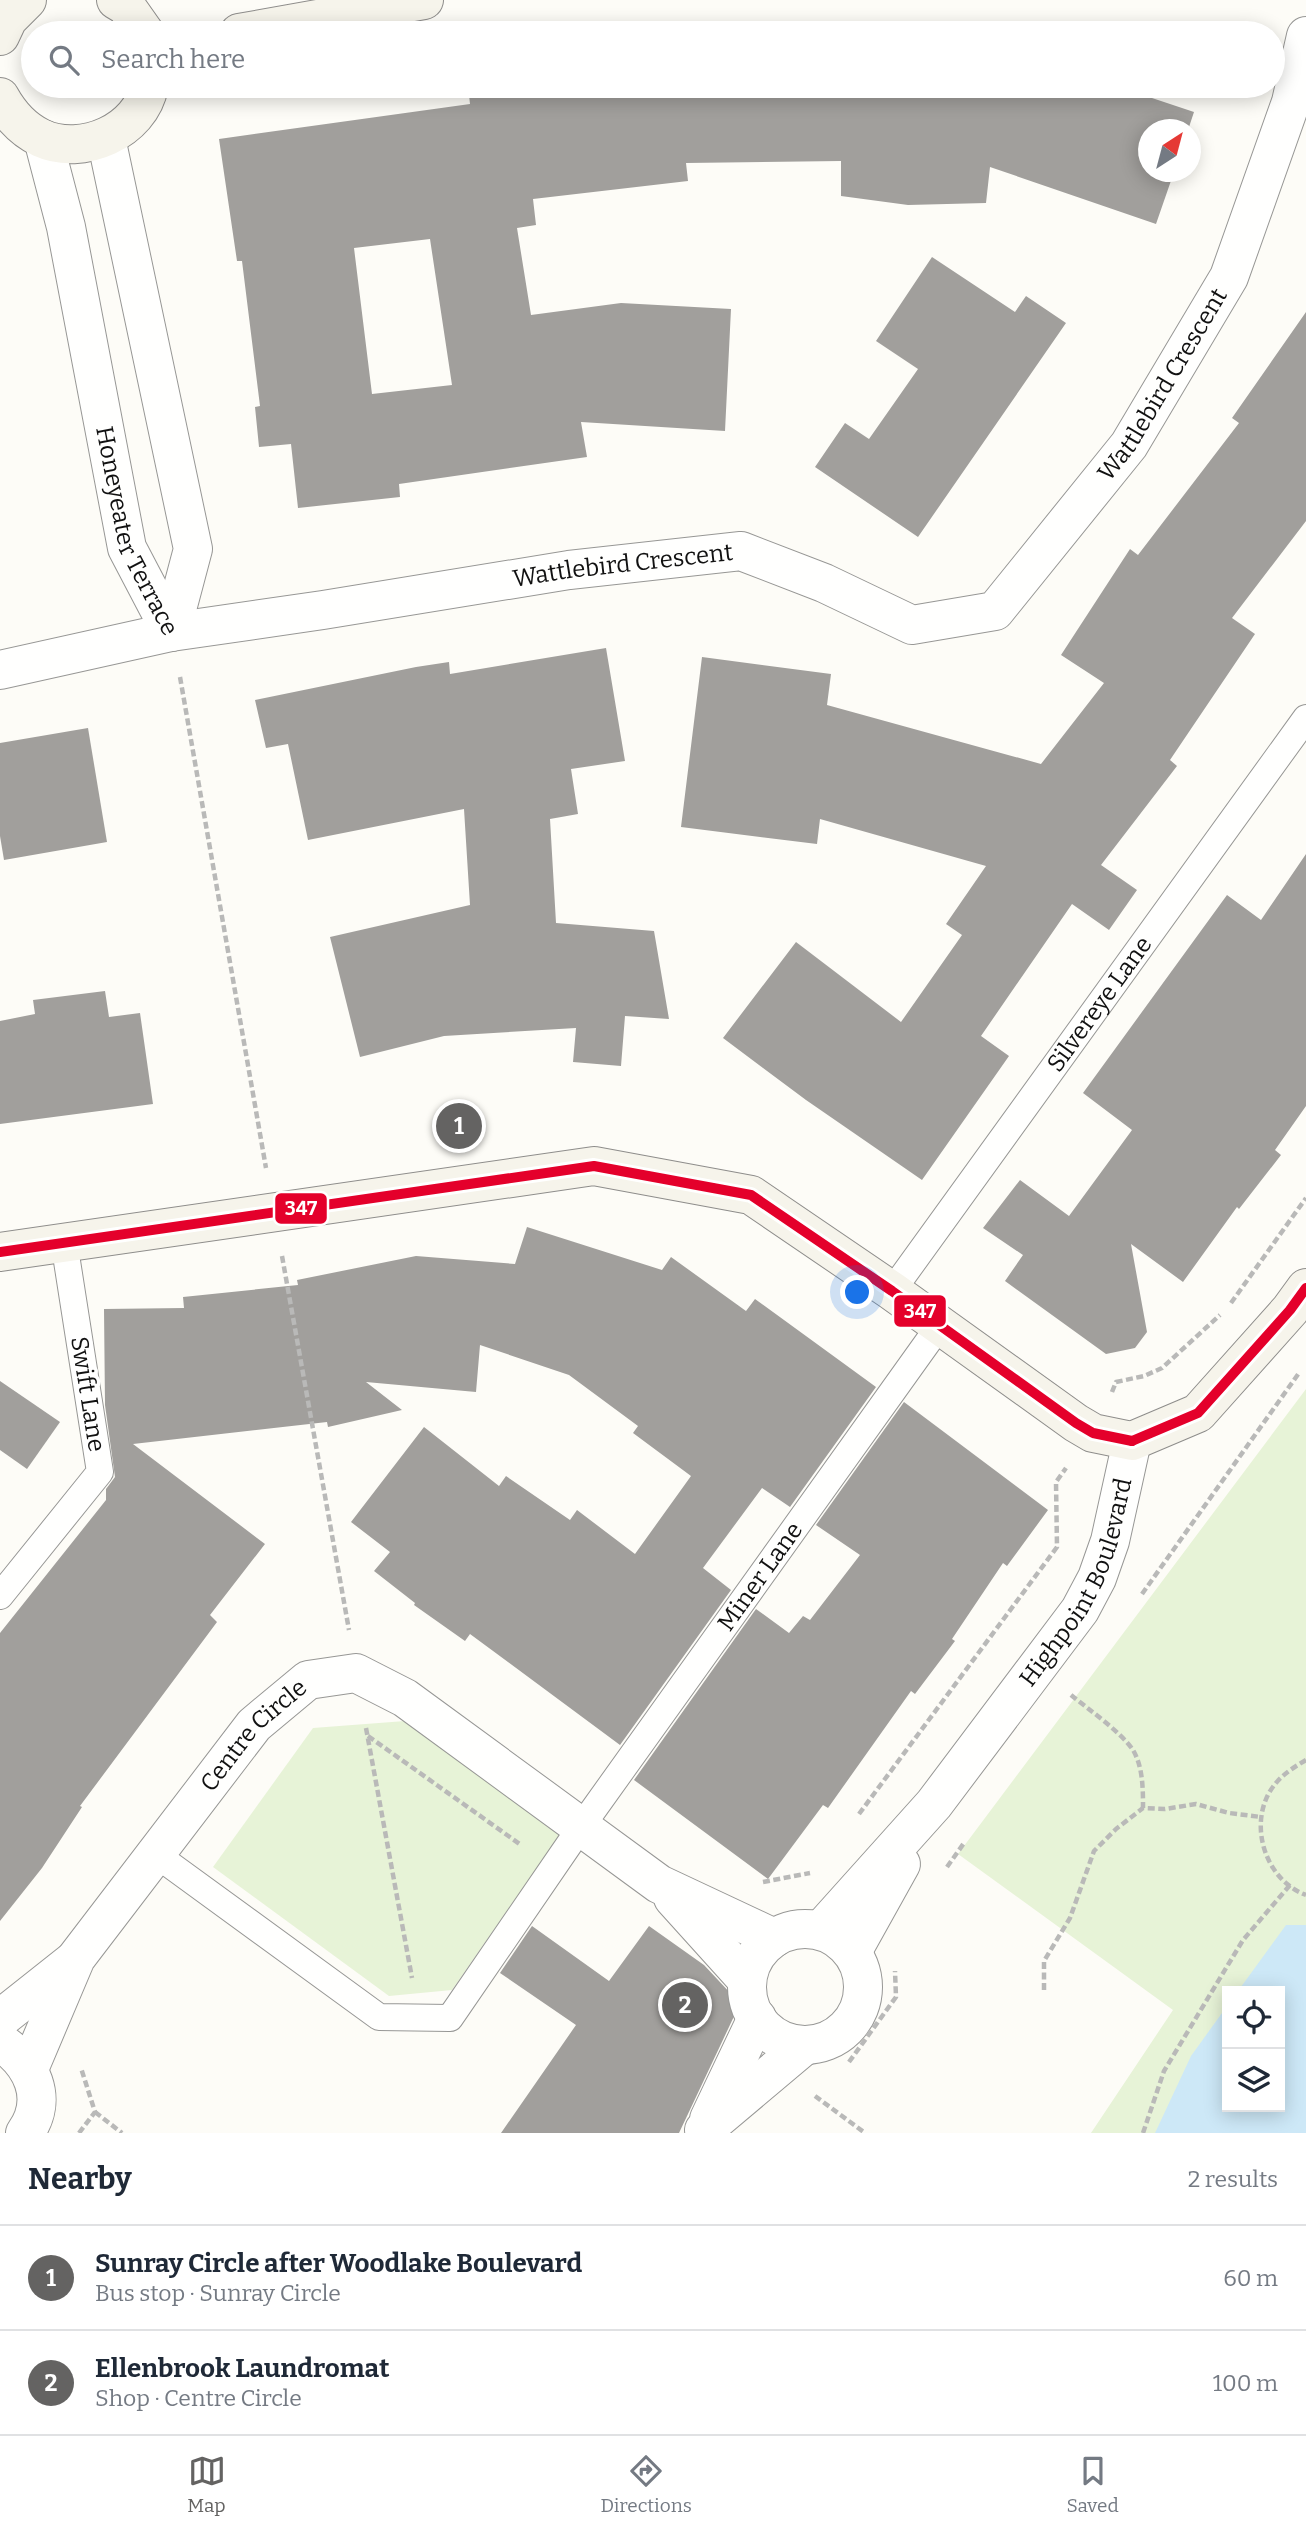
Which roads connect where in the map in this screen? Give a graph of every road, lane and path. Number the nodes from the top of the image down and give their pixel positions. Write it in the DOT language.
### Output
graph roads {
  1 [pos="116,0"];
  2 [pos="424,0"];
  3 [pos="138,21"];
  4 [pos="306,21"];
  5 [pos="1306,36"];
  6 [pos="144,98"];
  7 [pos="3,108"];
  8 [pos="106,138"];
  9 [pos="43,139"];
  10 [pos="172,632"];
  11 [pos="0,670"];
  12 [pos="1306,718"];
  13 [pos="1306,1198"];
  14 [pos="274,1211"];
  15 [pos="64,1242"];
  16 [pos="0,1252"];
  17 [pos="1306,1288"];
  18 [pos="892,1291"];
  19 [pos="940,1325"];
  20 [pos="1093,1433"];
  21 [pos="1132,1441"];
  22 [pos="0,1596"];
  23 [pos="356,1673"];
  24 [pos="1070,1694"];
  25 [pos="367,1736"];
  26 [pos="1306,1760"];
  27 [pos="934,1804"];
  28 [pos="1143,1808"];
  29 [pos="858,1816"];
  30 [pos="1261,1817"];
  31 [pos="581,1827"];
  32 [pos="154,1853"];
  33 [pos="553,1868"];
  34 [pos="817,1872"];
  35 [pos="659,1884"];
  36 [pos="1290,1885"];
  37 [pos="1306,1895"];
  38 [pos="734,1920"];
  39 [pos="821,1930"];
  40 [pos="774,1938"];
  41 [pos="852,1952"];
  42 [pos="76,1958"];
  43 [pos="747,1980"];
  44 [pos="1044,1990"];
  45 [pos="419,2018"];
  46 [pos="757,2018"];
  47 [pos="0,2020"];
  48 [pos="0,2042"];
  49 [pos="805,2045"];
  50 [pos="29,2069"];
  51 [pos="807,2090"];
  52 [pos="94,2112"];
  53 [pos="40,2125"];
  54 [pos="703,2132"];
  55 [pos="122,2133"];
  56 [pos="865,2133"];
  57 [pos="1143,2133"];
  1 -- 3 [label="street"];
  2 -- 4 [label="street"];
  5 -- 10 [label="street, Wattlebird Crescent"];
  6 -- 8 [label="street"];
  7 -- 9 [label="street"];
  8 -- 9 [label="street"];
  8 -- 10 [label="street, Honeyeater Terrace"];
  9 -- 10 [label="street, Honeyeater Terrace"];
  10 -- 11 [label="street, Wattlebird Crescent"];
  10 -- 14 [label="path"];
  12 -- 18 [label="lane, Silvereye Lane"];
  13 -- 20 [label="path"];
  14 -- 15 [label="street"];
  14 -- 18 [label="street"];
  14 -- 23 [label="path"];
  15 -- 16 [label="street"];
  15 -- 22 [label="lane, Swift Lane"];
  17 -- 21 [label="street"];
  18 -- 19 [label="street"];
  19 -- 20 [label="street"];
  19 -- 31 [label="lane, Miner Lane"];
  20 -- 21 [label="street"];
  20 -- 29 [label="path"];
  21 -- 27 [label="street, Highpoint Boulevard"];
  23 -- 25 [label="path"];
  23 -- 31 [label="street"];
  23 -- 32 [label="street, Centre Circle"];
  24 -- 28 [label="path"];
  25 -- 33 [label="path"];
  25 -- 45 [label="path"];
  26 -- 30 [label="path"];
  27 -- 39 [label="street, Highpoint Boulevard"];
  27 -- 41 [label="street, Highpoint Boulevard"];
  28 -- 30 [label="path"];
  28 -- 44 [label="path"];
  30 -- 36 [label="path"];
  31 -- 33 [label="lane, Miner Lane"];
  31 -- 35 [label="street"];
  32 -- 42 [label="street, Centre Circle"];
  32 -- 45 [label="lane"];
  33 -- 45 [label="lane, Miner Lane"];
  34 -- 38 [label="path"];
  35 -- 38 [label="street"];
  35 -- 43 [label="street"];
  36 -- 37 [label="path"];
  36 -- 57 [label="path"];
  38 -- 40 [label="street"];
  39 -- 40 [label="street"];
  39 -- 41 [label="street"];
  40 -- 43 [label="street"];
  41 -- 49 [label="street"];
  42 -- 47 [label="street, Centre Circle"];
  42 -- 50 [label="street, Centre Circle"];
  43 -- 46 [label="street"];
  46 -- 49 [label="street"];
  46 -- 54 [label="street"];
  48 -- 50 [label="street"];
  49 -- 54 [label="street"];
  50 -- 53 [label="street"];
  51 -- 56 [label="path"];
  52 -- 55 [label="path"];
}
